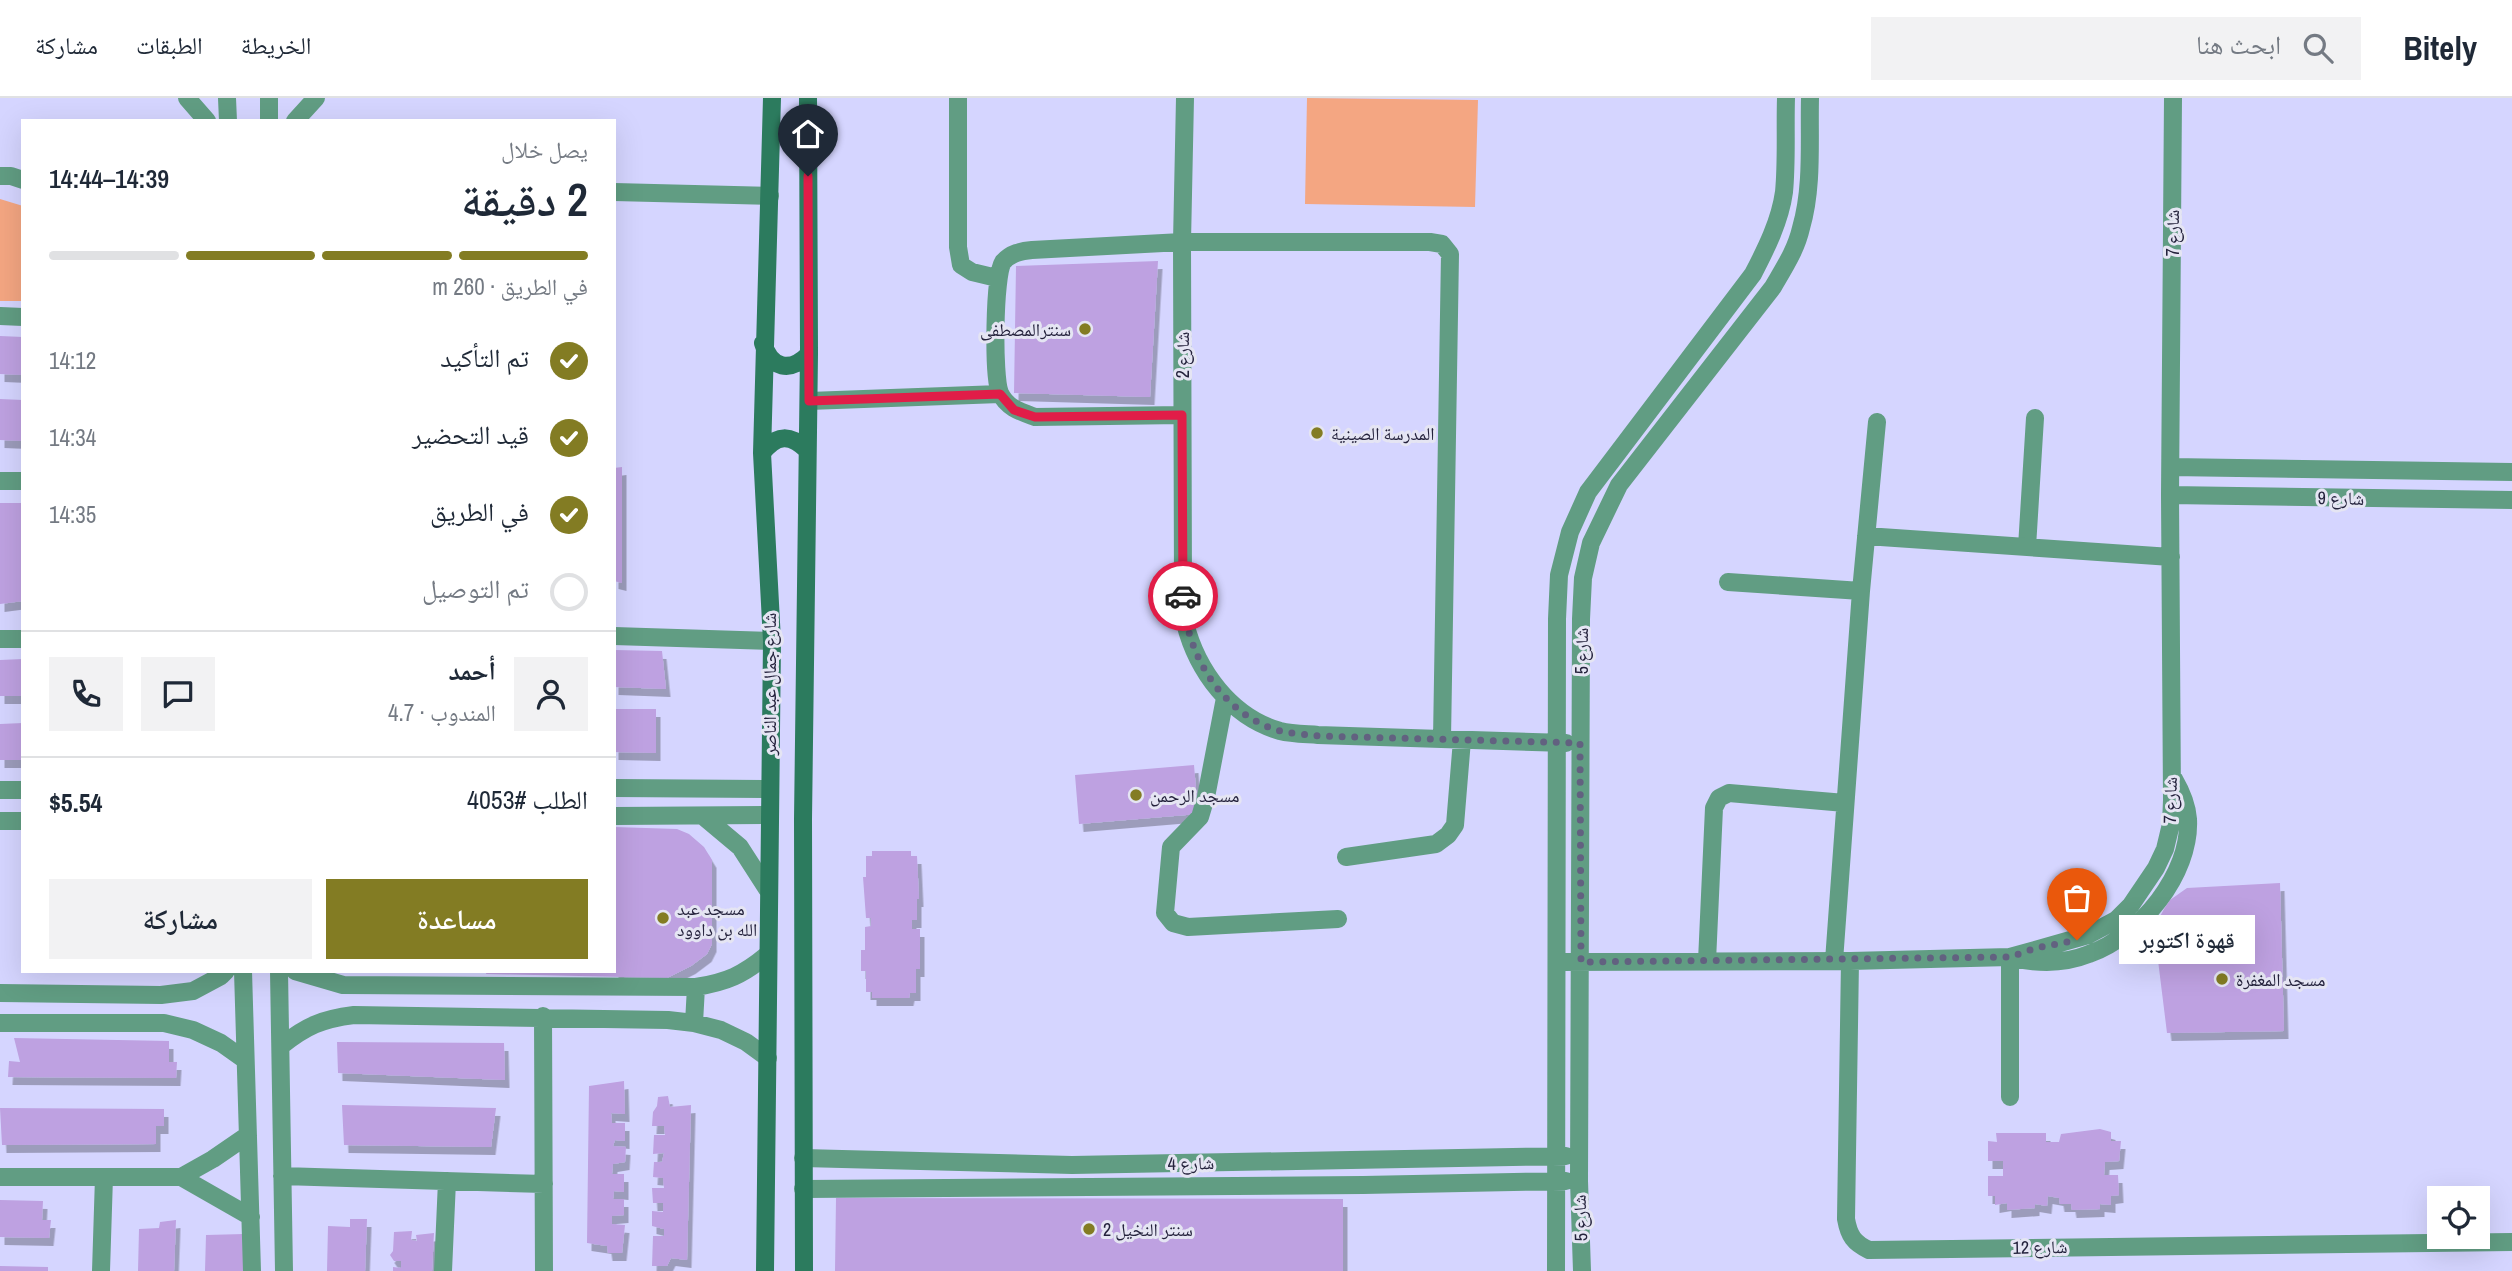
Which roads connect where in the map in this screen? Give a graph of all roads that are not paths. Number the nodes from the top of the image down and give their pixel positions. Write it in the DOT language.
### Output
graph roads {
  1 [pos="187,98"];
  2 [pos="227,98"];
  3 [pos="269,98"];
  4 [pos="316,98"];
  5 [pos="772,98"];
  6 [pos="808,98"];
  7 [pos="958,98"];
  8 [pos="1185,98"];
  9 [pos="1786,98"];
  10 [pos="1810,98"];
  11 [pos="2173,98"];
  12 [pos="205,119"];
  13 [pos="228,119"];
  14 [pos="269,119"];
  15 [pos="297,119"];
  16 [pos="0,176"];
  17 [pos="21,179"];
  18 [pos="616,192"];
  19 [pos="770,196"];
  20 [pos="1182,242"];
  21 [pos="997,278"];
  22 [pos="0,317"];
  23 [pos="21,317"];
  24 [pos="763,343"];
  25 [pos="809,354"];
  26 [pos="1000,394"];
  27 [pos="809,401"];
  28 [pos="1182,415"];
  29 [pos="2035,418"];
  30 [pos="1877,422"];
  31 [pos="807,450"];
  32 [pos="762,453"];
  33 [pos="2171,467"];
  34 [pos="2512,472"];
  35 [pos="0,481"];
  36 [pos="21,481"];
  37 [pos="2170,495"];
  38 [pos="2512,500"];
  39 [pos="1866,537"];
  40 [pos="2027,547"];
  41 [pos="2171,557"];
  42 [pos="1728,582"];
  43 [pos="1861,591"];
  44 [pos="616,636"];
  45 [pos="0,639"];
  46 [pos="21,639"];
  47 [pos="772,641"];
  48 [pos="1224,698"];
  49 [pos="1442,739"];
  50 [pos="1462,740"];
  51 [pos="1556,743"];
  52 [pos="1580,743"];
  53 [pos="2170,772"];
  54 [pos="616,788"];
  55 [pos="769,789"];
  56 [pos="0,790"];
  57 [pos="21,790"];
  58 [pos="1845,803"];
  59 [pos="769,815"];
  60 [pos="616,816"];
  61 [pos="703,816"];
  62 [pos="0,821"];
  63 [pos="21,821"];
  64 [pos="1346,857"];
  65 [pos="768,889"];
  66 [pos="1338,919"];
  67 [pos="767,955"];
  68 [pos="2010,957"];
  69 [pos="1707,961"];
  70 [pos="1842,961"];
  71 [pos="1558,962"];
  72 [pos="1581,962"];
  73 [pos="224,973"];
  74 [pos="243,973"];
  75 [pos="279,973"];
  76 [pos="302,973"];
  77 [pos="696,987"];
  78 [pos="0,993"];
  79 [pos="543,1016"];
  80 [pos="0,1023"];
  81 [pos="694,1023"];
  82 [pos="281,1046"];
  83 [pos="768,1058"];
  84 [pos="245,1060"];
  85 [pos="2010,1097"];
  86 [pos="248,1135"];
  87 [pos="1580,1155"];
  88 [pos="1556,1157"];
  89 [pos="803,1158"];
  90 [pos="282,1175"];
  91 [pos="0,1177"];
  92 [pos="104,1177"];
  93 [pos="181,1177"];
  94 [pos="447,1181"];
  95 [pos="1555,1181"];
  96 [pos="1579,1181"];
  97 [pos="544,1184"];
  98 [pos="803,1189"];
  99 [pos="251,1217"];
  100 [pos="2512,1242"];
  101 [pos="101,1271"];
  102 [pos="252,1271"];
  103 [pos="284,1271"];
  104 [pos="443,1271"];
  105 [pos="544,1271"];
  106 [pos="765,1271"];
  107 [pos="804,1271"];
  108 [pos="1556,1271"];
  109 [pos="1582,1271"];
  1 -- 12 [label="street"];
  2 -- 13 [label="street"];
  3 -- 14 [label="street"];
  4 -- 15 [label="street"];
  5 -- 19 [label="main road, شارع جمال عبد الناصر"];
  6 -- 25 [label="main road, شارع جمال عبد الناصر"];
  7 -- 21 [label="street"];
  8 -- 20 [label="street, شارع 2"];
  9 -- 51 [label="street, شارع 5"];
  10 -- 52 [label="street, شارع 5"];
  11 -- 33 [label="street, شارع 7"];
  16 -- 17 [label="street"];
  18 -- 19 [label="street"];
  19 -- 24 [label="main road, شارع جمال عبد الناصر"];
  20 -- 21 [label="street"];
  20 -- 28 [label="street, شارع 2"];
  20 -- 49 [label="street"];
  21 -- 26 [label="street"];
  22 -- 23 [label="street"];
  24 -- 25 [label="main road"];
  24 -- 32 [label="main road, شارع جمال عبد الناصر"];
  25 -- 27 [label="main road, شارع جمال عبد الناصر"];
  26 -- 27 [label="street"];
  26 -- 28 [label="street"];
  27 -- 31 [label="main road, شارع جمال عبد الناصر"];
  28 -- 48 [label="street, شارع 2"];
  29 -- 40 [label="street"];
  30 -- 39 [label="street, شارع 12"];
  31 -- 32 [label="main road"];
  31 -- 89 [label="main road, شارع جمال عبد الناصر"];
  32 -- 47 [label="main road, شارع جمال عبد الناصر"];
  33 -- 34 [label="street, شارع 9"];
  33 -- 37 [label="street, شارع 7"];
  35 -- 36 [label="street"];
  37 -- 38 [label="street, شارع 9"];
  37 -- 41 [label="street, شارع 7"];
  39 -- 40 [label="street"];
  39 -- 43 [label="street, شارع 12"];
  40 -- 41 [label="street"];
  41 -- 53 [label="street, شارع 7"];
  42 -- 43 [label="street"];
  43 -- 58 [label="street, شارع 12"];
  44 -- 47 [label="street"];
  45 -- 46 [label="street"];
  47 -- 55 [label="main road, شارع جمال عبد الناصر"];
  48 -- 49 [label="street, شارع 2"];
  48 -- 66 [label="street"];
  49 -- 50 [label="street, شارع 2"];
  50 -- 51 [label="street, شارع 2"];
  50 -- 64 [label="street"];
  51 -- 52 [label="street, شارع 2"];
  51 -- 71 [label="street, شارع 5"];
  52 -- 72 [label="street, شارع 5"];
  53 -- 68 [label="street, شارع 7"];
  53 -- 68 [label="street"];
  54 -- 55 [label="street"];
  55 -- 59 [label="main road, شارع جمال عبد الناصر"];
  56 -- 57 [label="street"];
  58 -- 69 [label="street"];
  58 -- 70 [label="street, شارع 12"];
  59 -- 61 [label="street"];
  59 -- 65 [label="main road, شارع جمال عبد الناصر"];
  60 -- 61 [label="street"];
  61 -- 65 [label="street"];
  62 -- 63 [label="street"];
  65 -- 67 [label="main road, شارع جمال عبد الناصر"];
  67 -- 77 [label="street"];
  67 -- 83 [label="main road, شارع جمال عبد الناصر"];
  68 -- 70 [label="street, شارع 7"];
  68 -- 85 [label="street"];
  69 -- 70 [label="street, شارع 7"];
  69 -- 72 [label="street, شارع 7"];
  70 -- 100 [label="street, شارع 12"];
  71 -- 72 [label="street, شارع 7"];
  71 -- 88 [label="street, شارع 5"];
  72 -- 87 [label="street, شارع 5"];
  73 -- 78 [label="street"];
  74 -- 84 [label="street"];
  75 -- 82 [label="street"];
  76 -- 77 [label="street"];
  77 -- 81 [label="street"];
  79 -- 81 [label="street"];
  79 -- 82 [label="street"];
  79 -- 97 [label="street"];
  80 -- 84 [label="street"];
  81 -- 83 [label="street"];
  82 -- 90 [label="street"];
  83 -- 106 [label="main road, شارع جمال عبد الناصر"];
  84 -- 86 [label="street"];
  86 -- 93 [label="street"];
  86 -- 99 [label="street"];
  87 -- 88 [label="street, شارع 4"];
  87 -- 96 [label="street, شارع 5"];
  88 -- 89 [label="street, شارع 4"];
  88 -- 95 [label="street, شارع 5"];
  89 -- 98 [label="main road, شارع جمال عبد الناصر"];
  90 -- 94 [label="street"];
  90 -- 103 [label="street"];
  91 -- 92 [label="street"];
  92 -- 93 [label="street"];
  92 -- 101 [label="street"];
  93 -- 99 [label="street"];
  94 -- 97 [label="street"];
  94 -- 104 [label="street"];
  95 -- 96 [label="street, شارع 4"];
  95 -- 98 [label="street, شارع 4"];
  95 -- 108 [label="street, شارع 5"];
  96 -- 109 [label="street, شارع 5"];
  97 -- 105 [label="street"];
  98 -- 107 [label="main road, شارع جمال عبد الناصر"];
  99 -- 102 [label="street"];
}
